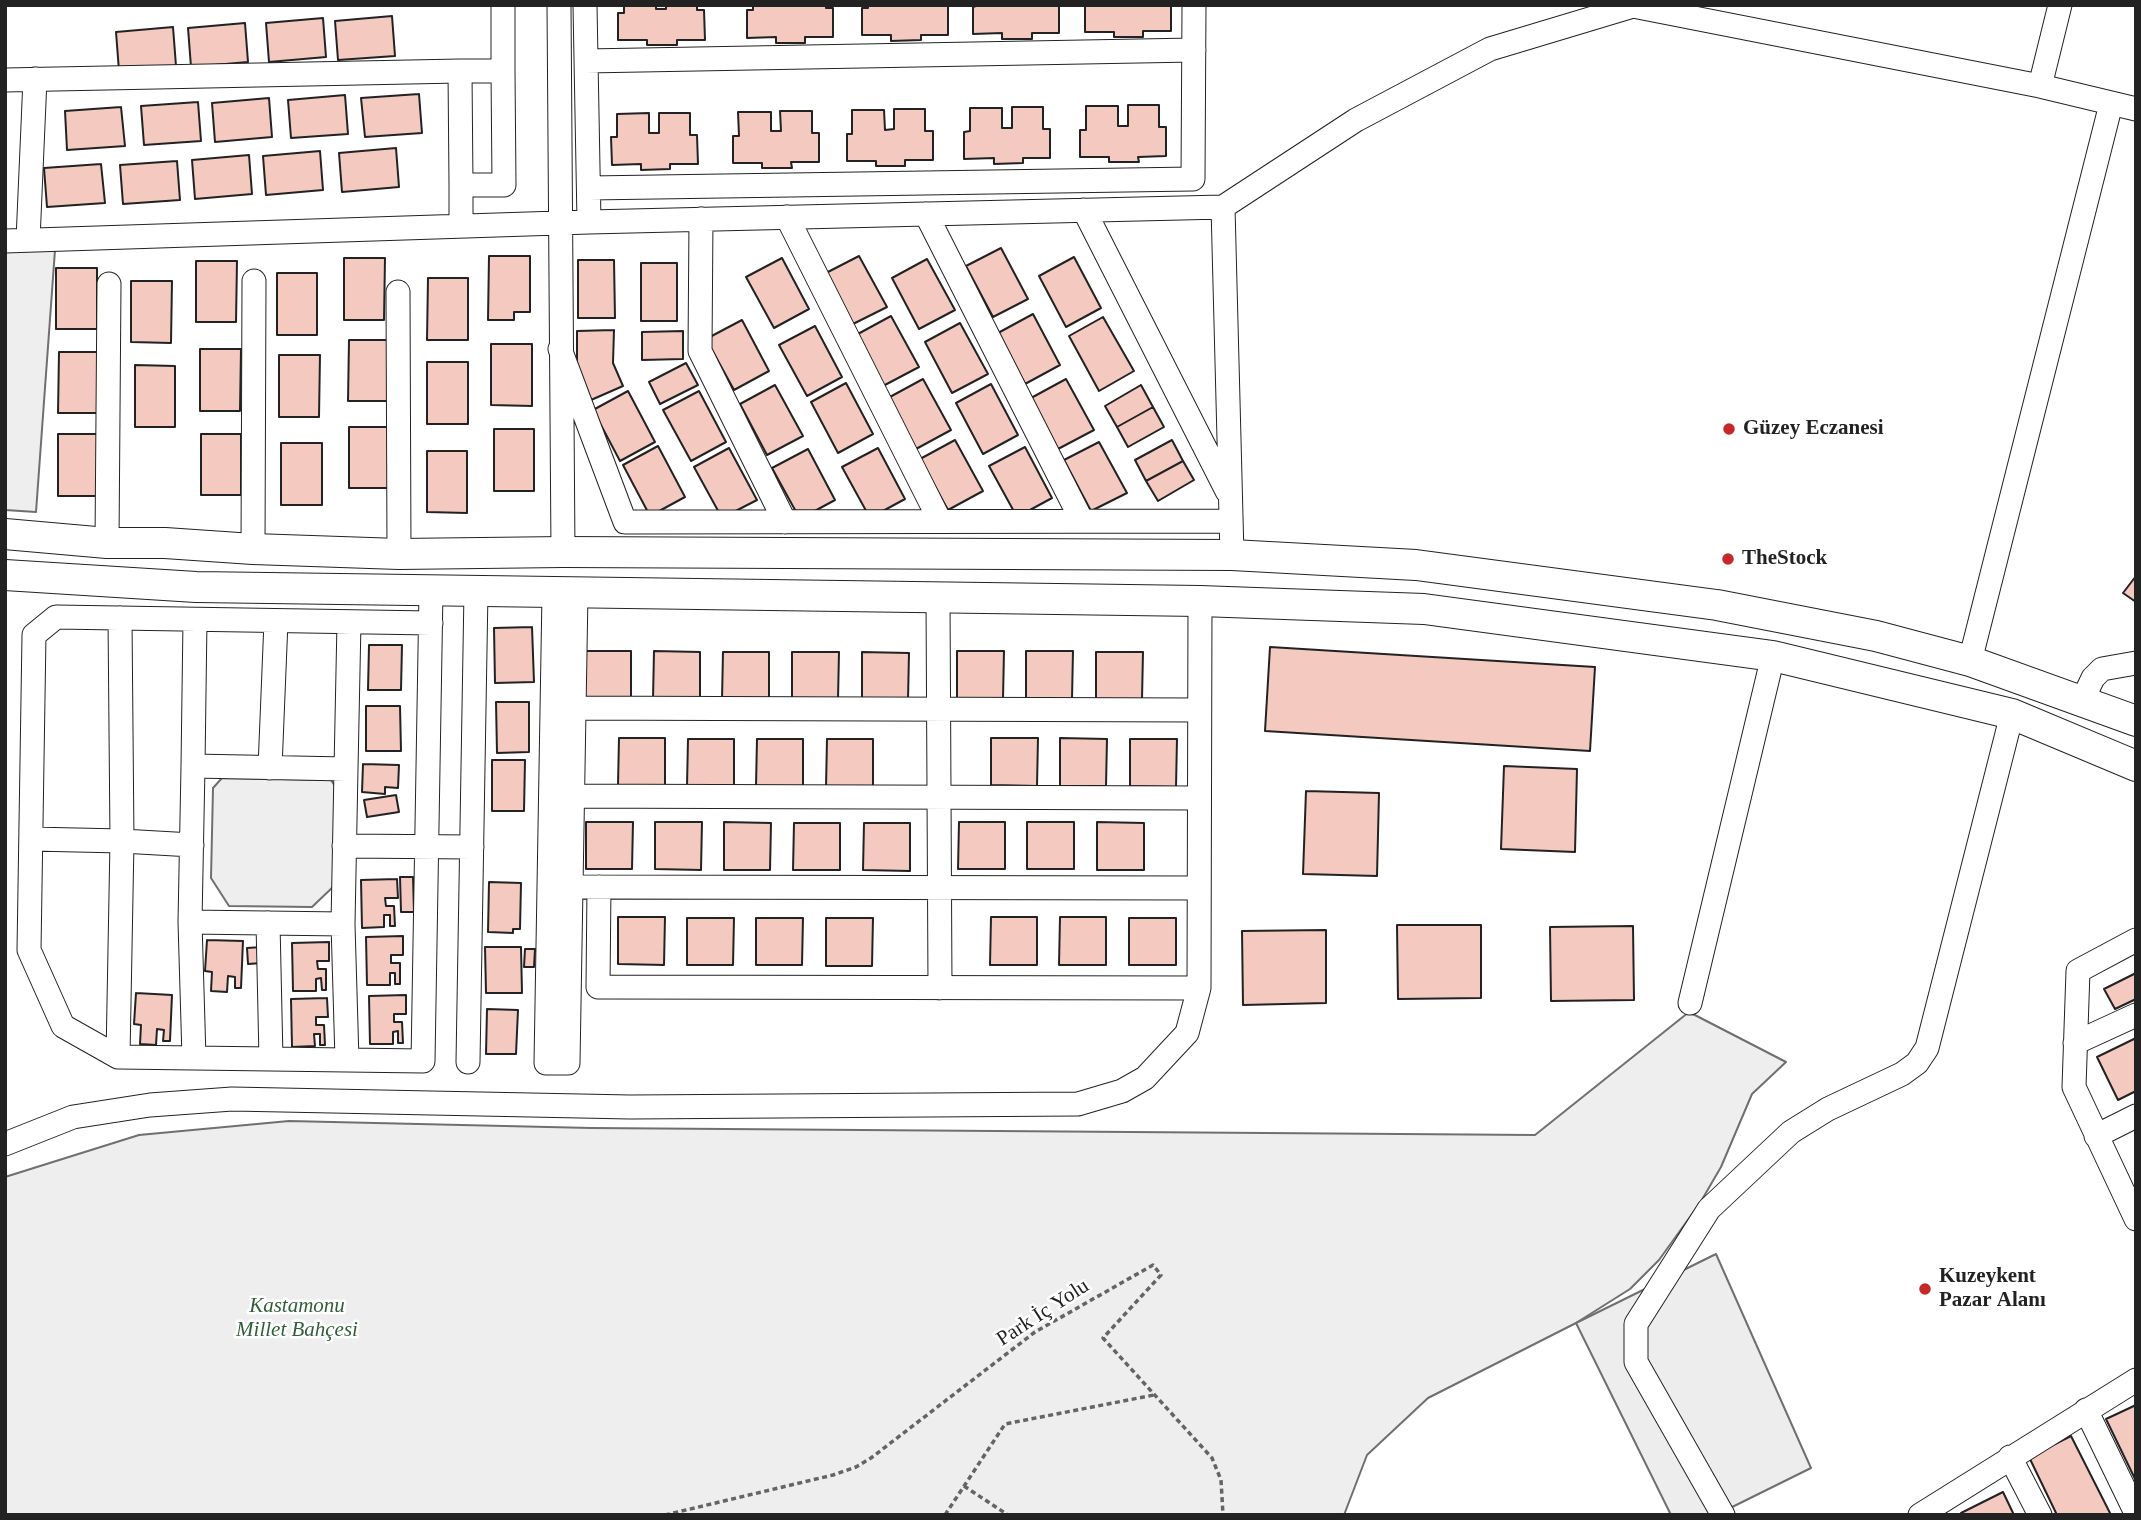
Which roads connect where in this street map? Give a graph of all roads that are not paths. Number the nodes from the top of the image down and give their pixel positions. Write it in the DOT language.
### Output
graph roads {
  1 [pos="503,5"];
  2 [pos="559,5"];
  3 [pos="585,5"];
  4 [pos="2060,5"];
  5 [pos="1633,6"];
  6 [pos="1200,7"];
  7 [pos="1194,50"];
  8 [pos="586,61"];
  9 [pos="460,71"];
  10 [pos="503,71"];
  11 [pos="35,79"];
  12 [pos="5,80"];
  13 [pos="2040,86"];
  14 [pos="2111,104"];
  15 [pos="2136,109"];
  16 [pos="461,185"];
  17 [pos="589,188"];
  18 [pos="1223,207"];
  19 [pos="1084,210"];
  20 [pos="926,214"];
  21 [pos="787,217"];
  22 [pos="701,219"];
  23 [pos="589,222"];
  24 [pos="559,223"];
  25 [pos="461,226"];
  26 [pos="17,241"];
  27 [pos="254,281"];
  28 [pos="109,284"];
  29 [pos="398,292"];
  30 [pos="561,349"];
  31 [pos="1231,510"];
  32 [pos="1082,521"];
  33 [pos="785,522"];
  34 [pos="940,522"];
  35 [pos="5,534"];
  36 [pos="107,544"];
  37 [pos="253,549"];
  38 [pos="563,552"];
  39 [pos="399,554"];
  40 [pos="1232,555"];
  41 [pos="5,575"];
  42 [pos="432,591"];
  43 [pos="476,591"];
  44 [pos="565,593"];
  45 [pos="938,598"];
  46 [pos="1200,601"];
  47 [pos="120,618"];
  48 [pos="195,620"];
  49 [pos="276,621"];
  50 [pos="349,622"];
  51 [pos="431,623"];
  52 [pos="1773,656"];
  53 [pos="1970,661"];
  54 [pos="2136,663"];
  55 [pos="2082,701"];
  56 [pos="563,708"];
  57 [pos="939,710"];
  58 [pos="1199,710"];
  59 [pos="2012,714"];
  60 [pos="2136,722"];
  61 [pos="193,766"];
  62 [pos="2136,766"];
  63 [pos="270,768"];
  64 [pos="346,769"];
  65 [pos="561,796"];
  66 [pos="939,798"];
  67 [pos="1199,798"];
  68 [pos="31,839"];
  69 [pos="122,841"];
  70 [pos="191,845"];
  71 [pos="344,846"];
  72 [pos="427,846"];
  73 [pos="472,847"];
  74 [pos="560,887"];
  75 [pos="599,887"];
  76 [pos="939,888"];
  77 [pos="1199,888"];
  78 [pos="190,922"];
  79 [pos="268,923"];
  80 [pos="343,924"];
  81 [pos="2136,940"];
  82 [pos="940,988"];
  83 [pos="1199,988"];
  84 [pos="1690,1003"];
  85 [pos="2136,1015"];
  86 [pos="2075,1043"];
  87 [pos="118,1057"];
  88 [pos="194,1058"];
  89 [pos="271,1059"];
  90 [pos="347,1060"];
  91 [pos="468,1062"];
  92 [pos="2136,1116"];
  93 [pos="2096,1136"];
  94 [pos="5,1144"];
  95 [pos="2134,1211"];
  96 [pos="2136,1380"];
  97 [pos="2086,1410"];
  98 [pos="2010,1457"];
  99 [pos="1934,1511"];
  100 [pos="2136,1513"];
  101 [pos="1723,1515"];
  102 [pos="2040,1515"];
  1 -- 10 [label="street"];
  2 -- 24 [label="street"];
  3 -- 8 [label="street"];
  4 -- 13 [label="street"];
  5 -- 13 [label="street"];
  5 -- 18 [label="street"];
  6 -- 7 [label="street"];
  7 -- 8 [label="street"];
  7 -- 17 [label="street"];
  8 -- 17 [label="street"];
  9 -- 10 [label="street"];
  9 -- 11 [label="street"];
  9 -- 16 [label="street"];
  10 -- 16 [label="street"];
  11 -- 12 [label="street"];
  11 -- 26 [label="street"];
  13 -- 14 [label="street"];
  14 -- 15 [label="street"];
  14 -- 53 [label="street"];
  16 -- 25 [label="street"];
  17 -- 23 [label="street"];
  18 -- 19 [label="street"];
  18 -- 31 [label="street"];
  19 -- 20 [label="street"];
  19 -- 31 [label="street"];
  20 -- 21 [label="street"];
  20 -- 32 [label="street"];
  21 -- 22 [label="street"];
  21 -- 34 [label="street"];
  22 -- 23 [label="street"];
  22 -- 33 [label="street"];
  23 -- 24 [label="street"];
  24 -- 25 [label="street"];
  24 -- 30 [label="street"];
  25 -- 26 [label="street"];
  27 -- 37 [label="street"];
  28 -- 36 [label="street"];
  29 -- 39 [label="street"];
  30 -- 33 [label="street"];
  30 -- 38 [label="street"];
  31 -- 32 [label="street"];
  31 -- 40 [label="street"];
  32 -- 34 [label="street"];
  33 -- 34 [label="street"];
  35 -- 36 [label="main road"];
  36 -- 37 [label="main road"];
  37 -- 39 [label="main road"];
  38 -- 39 [label="main road"];
  38 -- 40 [label="main road"];
  40 -- 53 [label="main road"];
  41 -- 42 [label="main road"];
  42 -- 43 [label="main road"];
  42 -- 51 [label="street"];
  43 -- 44 [label="main road"];
  43 -- 73 [label="street"];
  44 -- 45 [label="main road"];
  44 -- 56 [label="street"];
  45 -- 46 [label="main road"];
  45 -- 57 [label="street"];
  46 -- 52 [label="main road"];
  46 -- 58 [label="street"];
  47 -- 48 [label="street"];
  47 -- 68 [label="street"];
  47 -- 69 [label="street"];
  48 -- 49 [label="street"];
  48 -- 61 [label="street"];
  49 -- 50 [label="street"];
  49 -- 63 [label="street"];
  50 -- 51 [label="street"];
  50 -- 64 [label="street"];
  51 -- 72 [label="street"];
  52 -- 59 [label="main road"];
  52 -- 84 [label="street"];
  53 -- 55 [label="main road"];
  54 -- 55 [label="street"];
  55 -- 60 [label="main road"];
  56 -- 57 [label="street"];
  56 -- 65 [label="street"];
  57 -- 58 [label="street"];
  57 -- 66 [label="street"];
  58 -- 67 [label="street"];
  59 -- 62 [label="main road"];
  59 -- 101 [label="street"];
  61 -- 63 [label="street"];
  61 -- 70 [label="street"];
  63 -- 64 [label="street"];
  64 -- 71 [label="street"];
  65 -- 66 [label="street"];
  65 -- 74 [label="street"];
  66 -- 67 [label="street"];
  66 -- 76 [label="street"];
  67 -- 77 [label="street"];
  68 -- 69 [label="street"];
  68 -- 87 [label="street"];
  69 -- 70 [label="street"];
  69 -- 87 [label="street"];
  70 -- 78 [label="street"];
  71 -- 72 [label="street"];
  71 -- 80 [label="street"];
  72 -- 73 [label="street"];
  72 -- 90 [label="street"];
  73 -- 91 [label="street"];
  74 -- 74 [label="street"];
  74 -- 75 [label="street"];
  75 -- 76 [label="street"];
  75 -- 82 [label="street"];
  76 -- 77 [label="street"];
  76 -- 82 [label="street"];
  77 -- 83 [label="street"];
  78 -- 79 [label="street"];
  78 -- 88 [label="street"];
  79 -- 80 [label="street"];
  79 -- 89 [label="street"];
  80 -- 90 [label="street"];
  81 -- 86 [label="street"];
  82 -- 83 [label="street"];
  83 -- 94 [label="street"];
  85 -- 86 [label="street"];
  86 -- 93 [label="street"];
  87 -- 88 [label="street"];
  88 -- 89 [label="street"];
  89 -- 90 [label="street"];
  92 -- 93 [label="street"];
  93 -- 95 [label="street"];
  96 -- 97 [label="street"];
  97 -- 98 [label="street"];
  97 -- 100 [label="street"];
  98 -- 99 [label="street"];
  98 -- 102 [label="street"];
}
